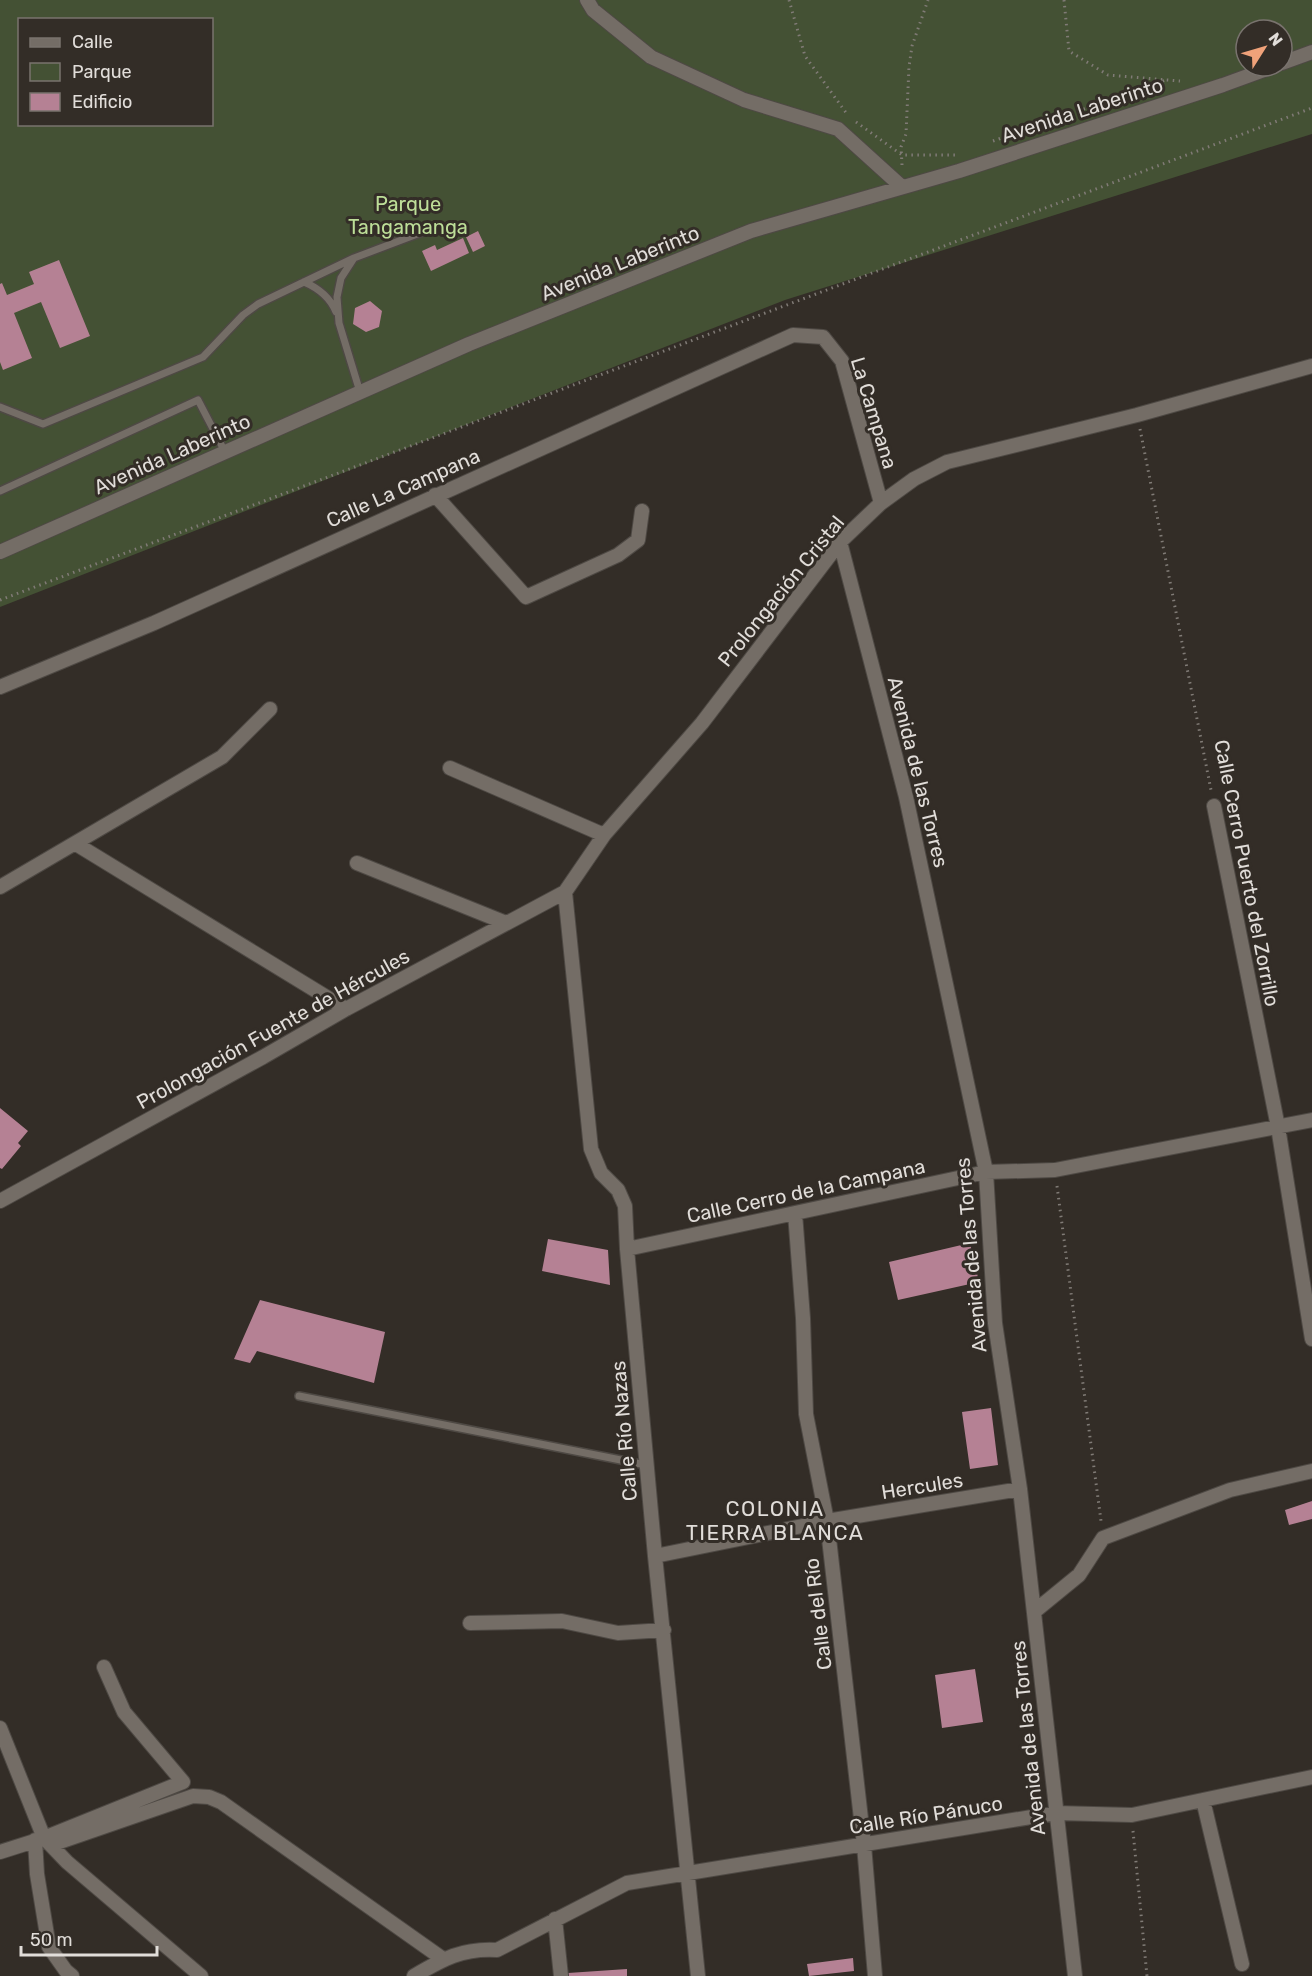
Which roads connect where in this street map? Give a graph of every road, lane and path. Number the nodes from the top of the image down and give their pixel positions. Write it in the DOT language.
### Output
graph roads {
  1 [pos="587,0"];
  2 [pos="789,0"];
  3 [pos="928,0"];
  4 [pos="1064,0"];
  5 [pos="1312,52"];
  6 [pos="1294,59"];
  7 [pos="1241,78"];
  8 [pos="1166,80"];
  9 [pos="1189,82"];
  10 [pos="1312,108"];
  11 [pos="989,143"];
  12 [pos="956,154"];
  13 [pos="902,155"];
  14 [pos="902,187"];
  15 [pos="428,230"];
  16 [pos="354,258"];
  17 [pos="304,282"];
  18 [pos="339,323"];
  19 [pos="823,337"];
  20 [pos="1312,366"];
  21 [pos="360,392"];
  22 [pos="0,407"];
  23 [pos="1137,416"];
  24 [pos="225,452"];
  25 [pos="0,491"];
  26 [pos="435,495"];
  27 [pos="881,503"];
  28 [pos="642,512"];
  29 [pos="840,542"];
  30 [pos="0,552"];
  31 [pos="0,600"];
  32 [pos="0,687"];
  33 [pos="270,709"];
  34 [pos="450,768"];
  35 [pos="1214,806"];
  36 [pos="604,835"];
  37 [pos="76,844"];
  38 [pos="357,863"];
  39 [pos="0,887"];
  40 [pos="565,892"];
  41 [pos="506,924"];
  42 [pos="346,1009"];
  43 [pos="1312,1120"];
  44 [pos="1278,1127"];
  45 [pos="1055,1170"];
  46 [pos="986,1172"];
  47 [pos="0,1201"];
  48 [pos="795,1213"];
  49 [pos="627,1249"];
  50 [pos="1312,1339"];
  51 [pos="299,1396"];
  52 [pos="646,1465"];
  53 [pos="1312,1471"];
  54 [pos="1020,1489"];
  55 [pos="827,1521"];
  56 [pos="1103,1538"];
  57 [pos="655,1557"];
  58 [pos="1035,1611"];
  59 [pos="470,1623"];
  60 [pos="664,1630"];
  61 [pos="104,1667"];
  62 [pos="0,1728"];
  63 [pos="1312,1777"];
  64 [pos="1203,1800"];
  65 [pos="1056,1813"];
  66 [pos="1132,1815"];
  67 [pos="43,1841"];
  68 [pos="864,1845"];
  69 [pos="0,1852"];
  70 [pos="687,1872"];
  71 [pos="555,1919"];
  72 [pos="443,1959"];
  73 [pos="1242,1964"];
  74 [pos="72,1976"];
  75 [pos="201,1976"];
  76 [pos="414,1976"];
  77 [pos="561,1976"];
  78 [pos="698,1976"];
  79 [pos="875,1976"];
  80 [pos="1075,1976"];
  81 [pos="1147,1976"];
  1 -- 14 [label="street"];
  2 -- 13 [label="path"];
  3 -- 13 [label="path"];
  4 -- 8 [label="path"];
  5 -- 6 [label="street"];
  7 -- 14 [label="street, Avenida Laberinto"];
  8 -- 9 [label="path"];
  8 -- 11 [label="path"];
  10 -- 31 [label="path"];
  12 -- 13 [label="path"];
  13 -- 14 [label="path"];
  14 -- 21 [label="street, Avenida Laberinto"];
  15 -- 16 [label="lane"];
  16 -- 17 [label="lane"];
  16 -- 18 [label="lane"];
  17 -- 18 [label="lane"];
  17 -- 22 [label="lane"];
  18 -- 21 [label="lane"];
  19 -- 26 [label="street, Calle La Campana"];
  19 -- 27 [label="street, La Campana"];
  20 -- 23 [label="street, Prolongación Cristal"];
  21 -- 24 [label="street, Avenida Laberinto"];
  23 -- 27 [label="street, Prolongación Cristal"];
  23 -- 35 [label="path, Calle Cerro Puerto del Zorrillo"];
  24 -- 25 [label="lane"];
  24 -- 30 [label="street, Avenida Laberinto"];
  26 -- 28 [label="street"];
  26 -- 32 [label="street, Calle La Campana"];
  27 -- 29 [label="street, Prolongación Cristal"];
  29 -- 36 [label="street, Prolongación Cristal"];
  29 -- 46 [label="street, Avenida de las Torres"];
  33 -- 37 [label="street"];
  34 -- 36 [label="street"];
  35 -- 44 [label="street, Calle Cerro Puerto del Zorrillo"];
  36 -- 40 [label="street, Prolongación Cristal"];
  37 -- 39 [label="street"];
  37 -- 42 [label="street"];
  38 -- 41 [label="street"];
  40 -- 41 [label="street, Prolongación Fuente de Hércules"];
  40 -- 49 [label="street, Calle Río Nazas"];
  41 -- 42 [label="street, Prolongación Fuente de Hércules"];
  42 -- 47 [label="street, Prolongación Fuente de Hércules"];
  43 -- 44 [label="street"];
  44 -- 45 [label="street, Calle Cerro de la Campana"];
  44 -- 50 [label="street, Calle Cerro Puerto del Zorrillo"];
  45 -- 46 [label="street, Calle Cerro de la Campana"];
  45 -- 56 [label="path"];
  46 -- 48 [label="street, Calle Cerro de la Campana"];
  46 -- 54 [label="street, Avenida de las Torres"];
  48 -- 49 [label="street, Calle Cerro de la Campana"];
  48 -- 55 [label="street, Calle del Río"];
  49 -- 52 [label="street, Calle Río Nazas"];
  51 -- 52 [label="lane"];
  52 -- 57 [label="street, Calle Río Nazas"];
  53 -- 56 [label="street"];
  54 -- 55 [label="street, Hercules"];
  54 -- 58 [label="street, Avenida de las Torres"];
  55 -- 57 [label="street, Hercules"];
  55 -- 68 [label="street, Calle del Río"];
  56 -- 58 [label="street"];
  57 -- 60 [label="street, Calle Río Nazas"];
  58 -- 65 [label="street, Avenida de las Torres"];
  59 -- 60 [label="street"];
  60 -- 70 [label="street, Calle Río Nazas"];
  61 -- 67 [label="street"];
  62 -- 67 [label="street"];
  63 -- 64 [label="street, Calle Río Pánuco"];
  64 -- 66 [label="street, Calle Río Pánuco"];
  64 -- 73 [label="street"];
  65 -- 66 [label="street, Calle Río Pánuco"];
  65 -- 68 [label="street, Calle Río Pánuco"];
  65 -- 80 [label="street, Avenida de las Torres"];
  66 -- 81 [label="path"];
  67 -- 69 [label="street"];
  67 -- 72 [label="street"];
  67 -- 74 [label="street"];
  67 -- 75 [label="street"];
  68 -- 70 [label="street, Calle Río Pánuco"];
  68 -- 79 [label="street, Calle del Río"];
  70 -- 71 [label="street, Calle Río Pánuco"];
  70 -- 78 [label="street, Calle Río Nazas"];
  71 -- 72 [label="street, Calle Río Pánuco"];
  71 -- 77 [label="street"];
  72 -- 76 [label="street, Calle Río Pánuco"];
}
